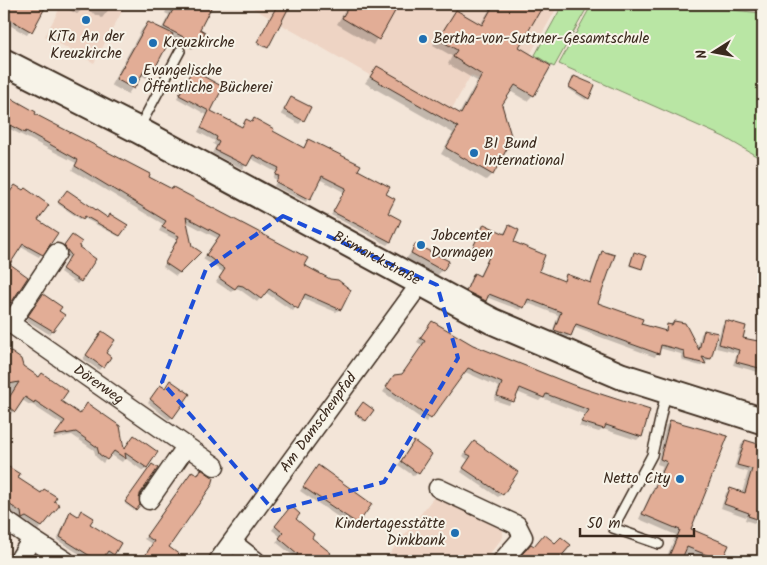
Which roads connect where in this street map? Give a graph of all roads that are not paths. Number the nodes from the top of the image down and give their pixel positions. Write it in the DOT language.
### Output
graph roads {
  1 [pos="180,51"];
  2 [pos="4,62"];
  3 [pos="138,130"];
  4 [pos="57,253"];
  5 [pos="420,284"];
  6 [pos="7,322"];
  7 [pos="666,390"];
  8 [pos="763,421"];
  9 [pos="186,447"];
  10 [pos="215,466"];
  11 [pos="438,488"];
  12 [pos="149,500"];
  13 [pos="4,519"];
  14 [pos="32,539"];
  15 [pos="233,543"];
  16 [pos="659,544"];
  17 [pos="18,561"];
  18 [pos="66,561"];
  19 [pos="218,561"];
  20 [pos="256,561"];
  21 [pos="502,561"];
  1 -- 3 [label="lane"];
  2 -- 3 [label="street, Bismarckstraße"];
  3 -- 5 [label="street, Bismarckstraße"];
  4 -- 6 [label="street, Dörerweg"];
  5 -- 7 [label="street, Bismarckstraße"];
  5 -- 15 [label="street, Am Damschenpfad"];
  6 -- 9 [label="street, Dörerweg"];
  7 -- 8 [label="street, Bismarckstraße"];
  7 -- 16 [label="lane"];
  9 -- 10 [label="street, Dörerweg"];
  9 -- 12 [label="street"];
  11 -- 21 [label="street"];
  13 -- 14 [label="street"];
  14 -- 17 [label="street"];
  14 -- 18 [label="street"];
  15 -- 19 [label="street, Am Damschenpfad"];
  15 -- 20 [label="street"];
}
